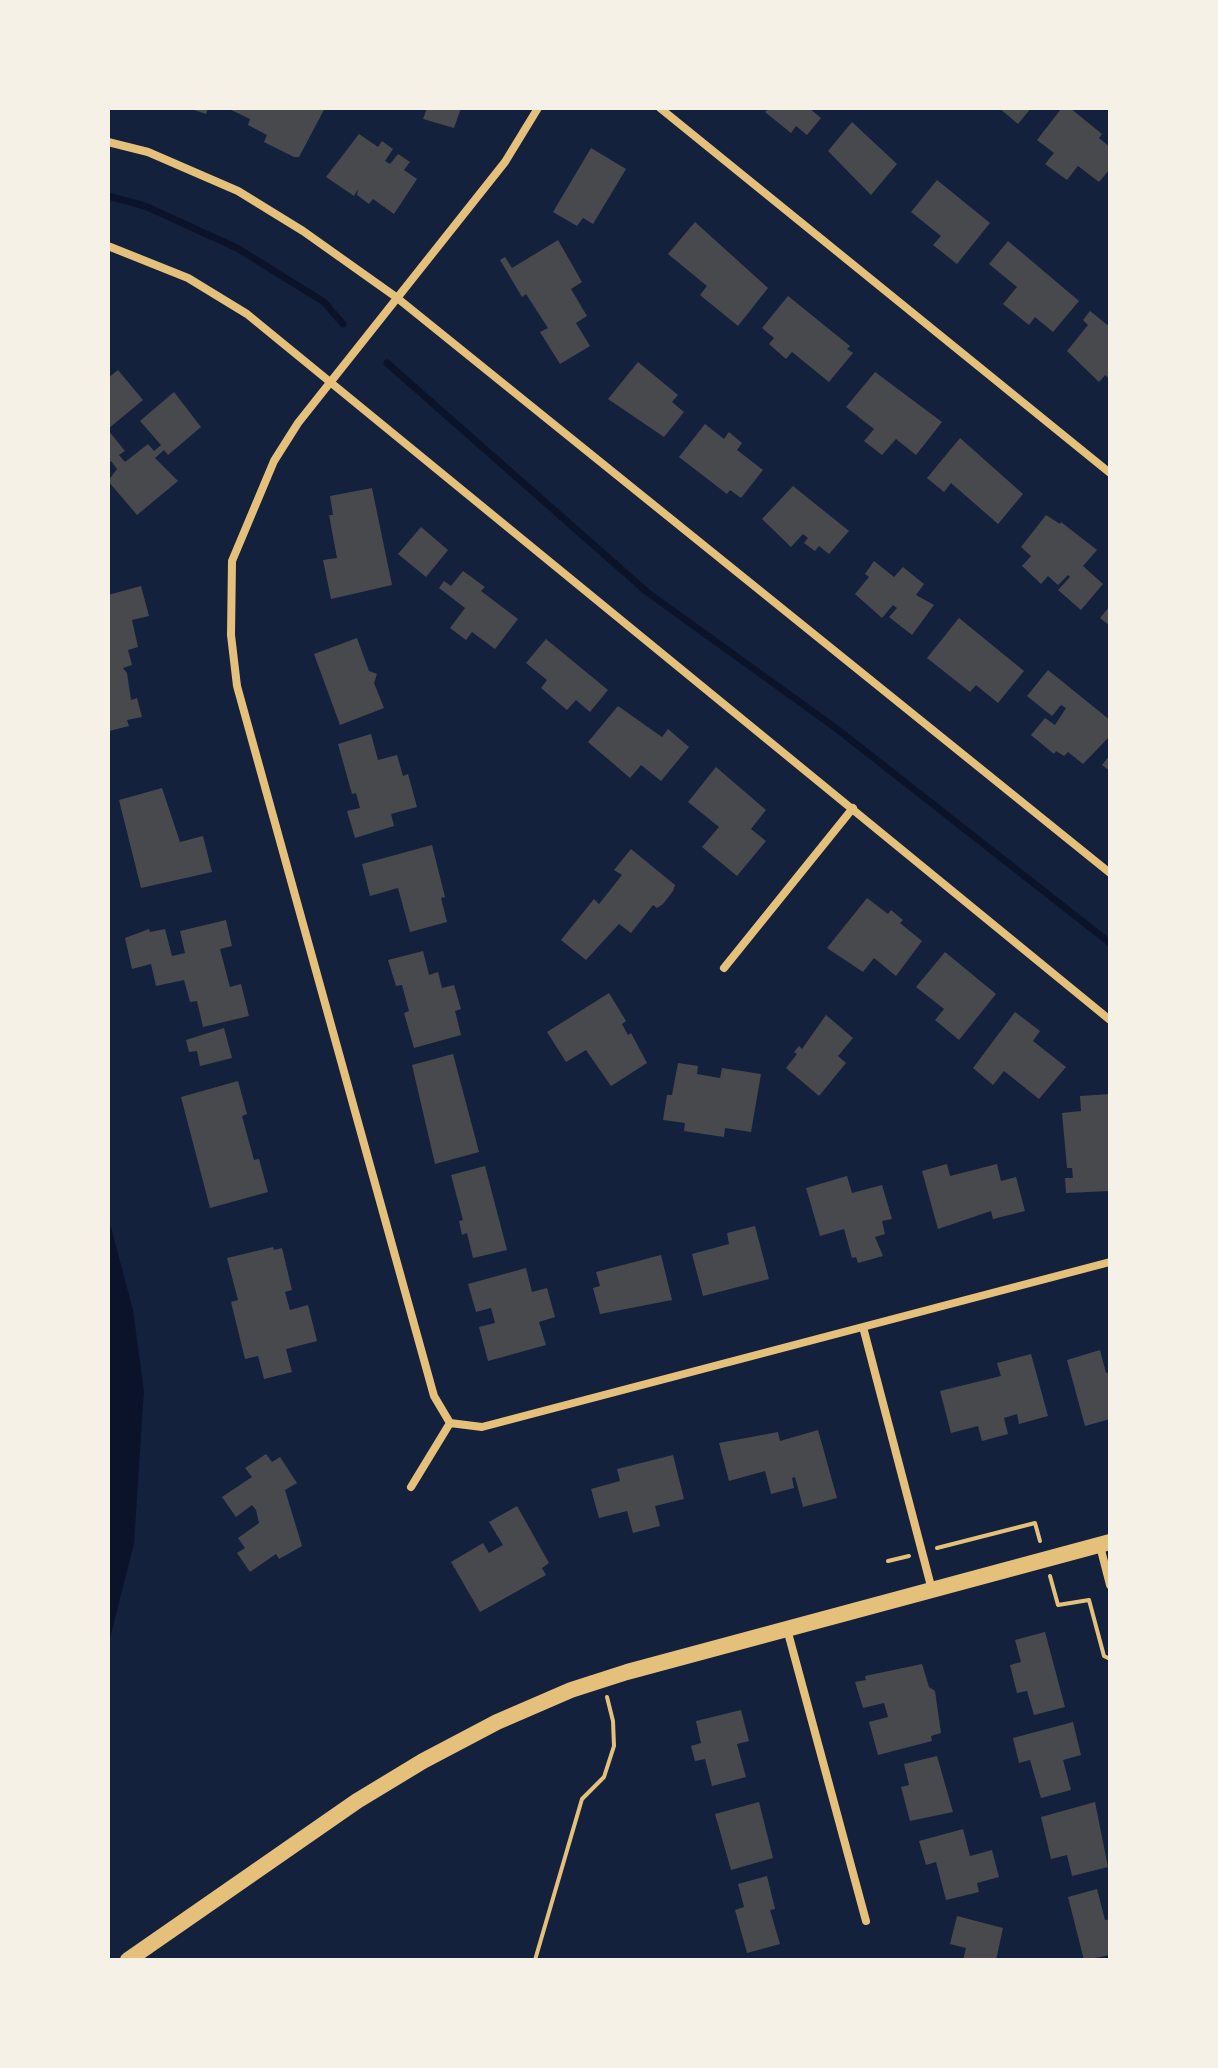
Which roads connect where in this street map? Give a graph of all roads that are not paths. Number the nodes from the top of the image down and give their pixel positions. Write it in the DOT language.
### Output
graph roads {
  1 [pos="538,108"];
  2 [pos="660,108"];
  3 [pos="108,142"];
  4 [pos="108,246"];
  5 [pos="396,297"];
  6 [pos="327,383"];
  7 [pos="1110,473"];
  8 [pos="853,808"];
  9 [pos="1110,873"];
  10 [pos="724,968"];
  11 [pos="1110,1020"];
  12 [pos="1110,1262"];
  13 [pos="863,1327"];
  14 [pos="450,1423"];
  15 [pos="411,1487"];
  16 [pos="1105,1543"];
  17 [pos="1110,1585"];
  18 [pos="932,1590"];
  19 [pos="787,1629"];
  20 [pos="866,1921"];
  21 [pos="128,1960"];
  1 -- 5 [label="street"];
  2 -- 7 [label="street"];
  3 -- 5 [label="street"];
  4 -- 6 [label="street"];
  5 -- 6 [label="street"];
  5 -- 9 [label="street"];
  6 -- 8 [label="street"];
  6 -- 14 [label="street"];
  8 -- 10 [label="street"];
  8 -- 11 [label="street"];
  12 -- 13 [label="street"];
  13 -- 14 [label="street"];
  13 -- 18 [label="street"];
  14 -- 15 [label="street"];
  16 -- 17 [label="street"];
  16 -- 18 [label="main road"];
  18 -- 19 [label="main road"];
  19 -- 20 [label="street"];
  19 -- 21 [label="main road"];
}
